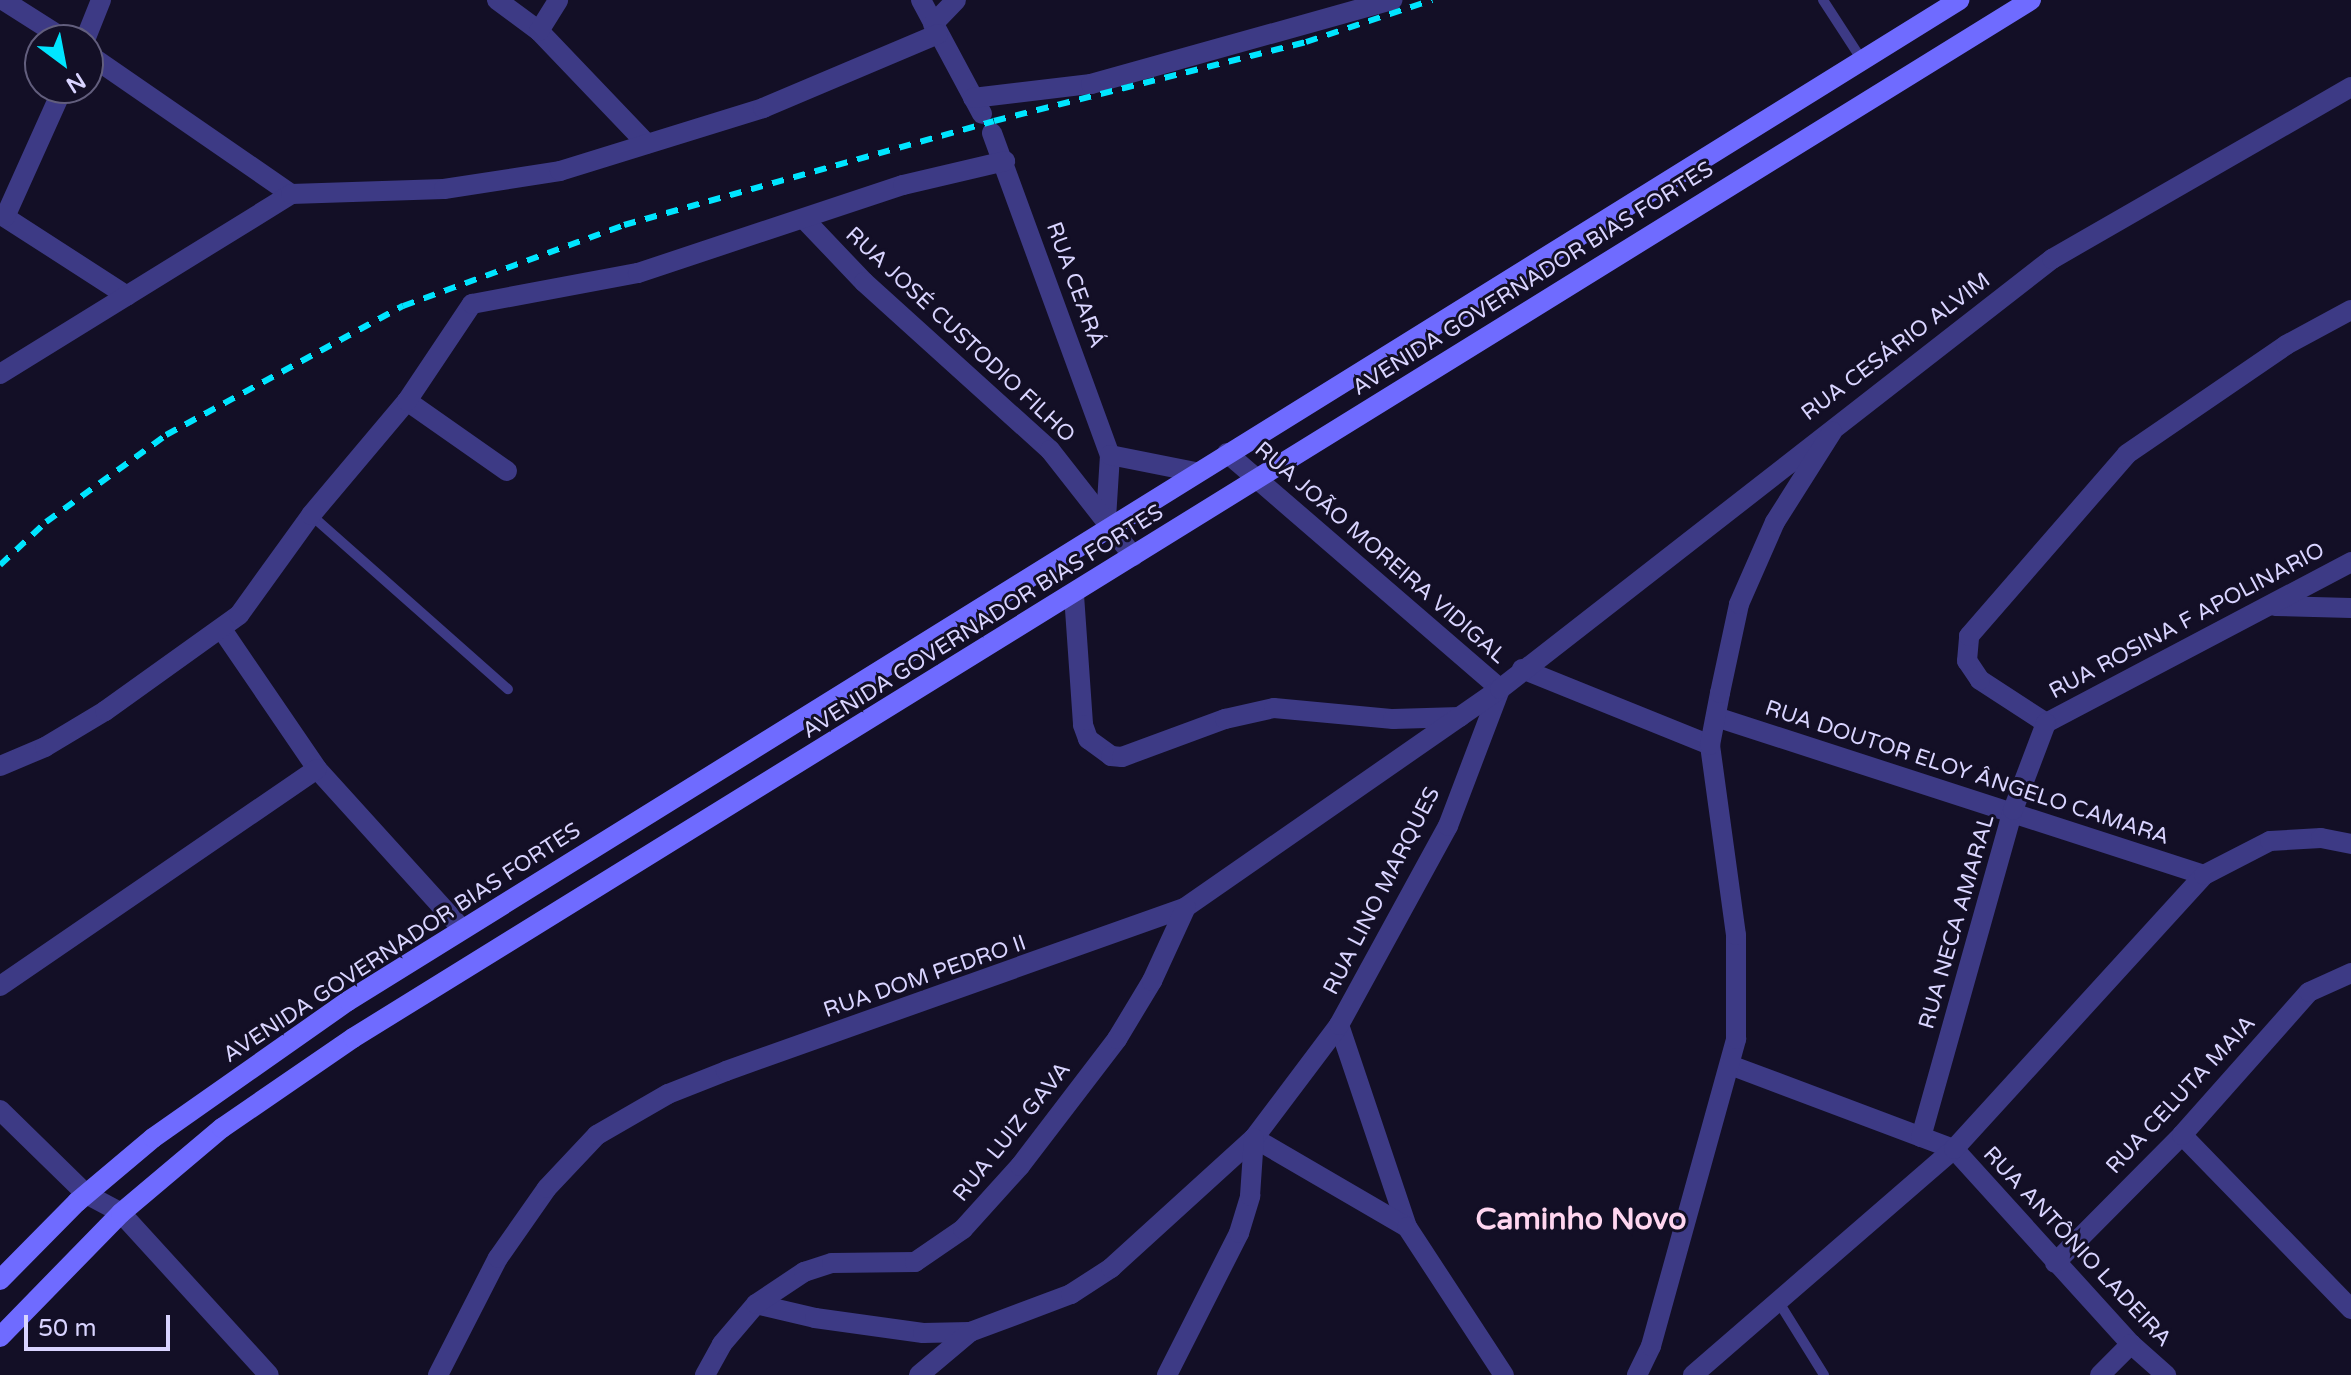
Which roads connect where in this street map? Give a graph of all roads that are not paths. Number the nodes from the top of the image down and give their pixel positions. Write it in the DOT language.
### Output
graph roads {
  1 [pos="3,0"];
  2 [pos="101,0"];
  3 [pos="497,0"];
  4 [pos="558,0"];
  5 [pos="921,0"];
  6 [pos="956,0"];
  7 [pos="1392,0"];
  8 [pos="1823,0"];
  9 [pos="1959,0"];
  10 [pos="2031,0"];
  11 [pos="41,24"];
  12 [pos="91,24"];
  13 [pos="936,29"];
  14 [pos="539,31"];
  15 [pos="104,65"];
  16 [pos="1854,65"];
  17 [pos="2351,87"];
  18 [pos="1866,101"];
  19 [pos="55,104"];
  20 [pos="992,133"];
  21 [pos="647,144"];
  22 [pos="1005,161"];
  23 [pos="291,194"];
  24 [pos="2,216"];
  25 [pos="804,219"];
  26 [pos="1601,221"];
  27 [pos="1621,252"];
  28 [pos="127,296"];
  29 [pos="2351,310"];
  30 [pos="0,374"];
  31 [pos="407,401"];
  32 [pos="1840,419"];
  33 [pos="1227,453"];
  34 [pos="1110,455"];
  35 [pos="507,471"];
  36 [pos="1195,472"];
  37 [pos="1257,478"];
  38 [pos="311,515"];
  39 [pos="1109,522"];
  40 [pos="1133,556"];
  41 [pos="2351,562"];
  42 [pos="1074,595"];
  43 [pos="2271,606"];
  44 [pos="2351,608"];
  45 [pos="223,631"];
  46 [pos="1522,669"];
  47 [pos="866,681"];
  48 [pos="508,689"];
  49 [pos="1500,689"];
  50 [pos="885,711"];
  51 [pos="1460,717"];
  52 [pos="1716,717"];
  53 [pos="2046,723"];
  54 [pos="1710,745"];
  55 [pos="0,766"];
  56 [pos="317,769"];
  57 [pos="2013,810"];
  58 [pos="2351,844"];
  59 [pos="2204,875"];
  60 [pos="505,904"];
  61 [pos="1186,907"];
  62 [pos="462,929"];
  63 [pos="529,933"];
  64 [pos="2351,973"];
  65 [pos="0,986"];
  66 [pos="1339,1025"];
  67 [pos="1730,1065"];
  68 [pos="0,1110"];
  69 [pos="2182,1135"];
  70 [pos="1921,1137"];
  71 [pos="1254,1138"];
  72 [pos="1954,1149"];
  73 [pos="86,1194"];
  74 [pos="121,1213"];
  75 [pos="1407,1227"];
  76 [pos="2055,1263"];
  77 [pos="0,1280"];
  78 [pos="1777,1299"];
  79 [pos="756,1304"];
  80 [pos="2351,1309"];
  81 [pos="970,1332"];
  82 [pos="0,1337"];
  83 [pos="2131,1344"];
  84 [pos="260,1372"];
  85 [pos="438,1375"];
  86 [pos="705,1375"];
  87 [pos="919,1375"];
  88 [pos="1167,1375"];
  89 [pos="1504,1375"];
  90 [pos="1637,1375"];
  91 [pos="1693,1375"];
  92 [pos="1824,1375"];
  93 [pos="2100,1375"];
  94 [pos="2166,1375"];
  1 -- 11 [label="street"];
  2 -- 12 [label="street"];
  3 -- 14 [label="street"];
  4 -- 14 [label="street"];
  5 -- 13 [label="street"];
  6 -- 13 [label="street"];
  7 -- 13 [label="street"];
  8 -- 16 [label="lane"];
  9 -- 16 [label="main road, AVENIDA GOVERNADOR BIAS FORTES"];
  10 -- 18 [label="main road, AVENIDA GOVERNADOR BIAS FORTES"];
  13 -- 21 [label="street"];
  14 -- 21 [label="street"];
  15 -- 23 [label="street"];
  16 -- 18 [label="main road"];
  16 -- 26 [label="main road, AVENIDA GOVERNADOR BIAS FORTES"];
  17 -- 32 [label="street, RUA CESÁRIO ALVIM"];
  18 -- 27 [label="main road, AVENIDA GOVERNADOR BIAS FORTES"];
  19 -- 24 [label="street"];
  20 -- 22 [label="street, RUA CEARÁ"];
  21 -- 23 [label="street"];
  22 -- 25 [label="street"];
  22 -- 34 [label="street, RUA CEARÁ"];
  23 -- 28 [label="street"];
  24 -- 28 [label="street"];
  25 -- 31 [label="street"];
  25 -- 39 [label="street, RUA JOSÉ CUSTODIO FILHO"];
  26 -- 27 [label="main road"];
  26 -- 33 [label="main road, AVENIDA GOVERNADOR BIAS FORTES"];
  27 -- 37 [label="main road, AVENIDA GOVERNADOR BIAS FORTES"];
  28 -- 30 [label="street"];
  29 -- 53 [label="street"];
  31 -- 35 [label="street"];
  31 -- 38 [label="street"];
  32 -- 46 [label="street, RUA CESÁRIO ALVIM"];
  32 -- 52 [label="street"];
  33 -- 36 [label="main road, AVENIDA GOVERNADOR BIAS FORTES"];
  33 -- 37 [label="street, RUA JOÃO MOREIRA VIDIGAL"];
  34 -- 36 [label="street"];
  34 -- 39 [label="street, RUA CEARÁ"];
  36 -- 39 [label="main road, AVENIDA GOVERNADOR BIAS FORTES"];
  37 -- 40 [label="main road, AVENIDA GOVERNADOR BIAS FORTES"];
  37 -- 49 [label="street, RUA JOÃO MOREIRA VIDIGAL"];
  38 -- 45 [label="street"];
  38 -- 48 [label="lane"];
  39 -- 40 [label="street"];
  39 -- 47 [label="main road, AVENIDA GOVERNADOR BIAS FORTES"];
  40 -- 42 [label="main road, AVENIDA GOVERNADOR BIAS FORTES"];
  41 -- 43 [label="street, RUA ROSINA F APOLINARIO"];
  42 -- 50 [label="main road, AVENIDA GOVERNADOR BIAS FORTES"];
  42 -- 51 [label="street"];
  43 -- 44 [label="street"];
  43 -- 53 [label="street, RUA ROSINA F APOLINARIO"];
  45 -- 55 [label="street"];
  45 -- 56 [label="street"];
  46 -- 49 [label="street, RUA CESÁRIO ALVIM"];
  46 -- 54 [label="street"];
  47 -- 50 [label="main road"];
  47 -- 60 [label="main road, AVENIDA GOVERNADOR BIAS FORTES"];
  49 -- 51 [label="street, RUA DOM PEDRO II"];
  49 -- 66 [label="street, RUA LINO MARQUES"];
  50 -- 63 [label="main road, AVENIDA GOVERNADOR BIAS FORTES"];
  51 -- 61 [label="street, RUA DOM PEDRO II"];
  52 -- 54 [label="street"];
  52 -- 57 [label="street, RUA DOUTOR ELOY ÂNGELO CAMARA"];
  53 -- 57 [label="street, RUA NECA AMARAL"];
  54 -- 67 [label="street"];
  56 -- 62 [label="street"];
  56 -- 65 [label="street"];
  57 -- 59 [label="street, RUA DOUTOR ELOY ÂNGELO CAMARA"];
  57 -- 70 [label="street, RUA NECA AMARAL"];
  58 -- 59 [label="street"];
  59 -- 72 [label="street"];
  60 -- 62 [label="main road, AVENIDA GOVERNADOR BIAS FORTES"];
  60 -- 63 [label="main road"];
  61 -- 79 [label="street, RUA LUIZ GAVA"];
  61 -- 85 [label="street, RUA DOM PEDRO II"];
  62 -- 73 [label="main road, AVENIDA GOVERNADOR BIAS FORTES"];
  63 -- 74 [label="main road, AVENIDA GOVERNADOR BIAS FORTES"];
  64 -- 69 [label="street, RUA CELUTA MAIA"];
  66 -- 71 [label="street, RUA LINO MARQUES"];
  66 -- 75 [label="street, RUA LINO MARQUES"];
  67 -- 70 [label="street, RUA ANTÔNIO LADEIRA"];
  67 -- 90 [label="street"];
  68 -- 73 [label="street"];
  69 -- 76 [label="street, RUA CELUTA MAIA"];
  69 -- 80 [label="street"];
  70 -- 72 [label="street, RUA ANTÔNIO LADEIRA"];
  71 -- 75 [label="street"];
  71 -- 81 [label="street, RUA LINO MARQUES"];
  71 -- 88 [label="street"];
  72 -- 76 [label="street, RUA ANTÔNIO LADEIRA"];
  72 -- 78 [label="street"];
  73 -- 74 [label="street"];
  73 -- 77 [label="main road, AVENIDA GOVERNADOR BIAS FORTES"];
  74 -- 82 [label="main road, AVENIDA GOVERNADOR BIAS FORTES"];
  74 -- 84 [label="street"];
  75 -- 89 [label="street"];
  76 -- 83 [label="street, RUA ANTÔNIO LADEIRA"];
  78 -- 91 [label="street"];
  78 -- 92 [label="lane"];
  79 -- 81 [label="street"];
  79 -- 86 [label="street, RUA LUIZ GAVA"];
  81 -- 87 [label="street"];
  83 -- 93 [label="street"];
  83 -- 94 [label="street, RUA ANTÔNIO LADEIRA"];
}
